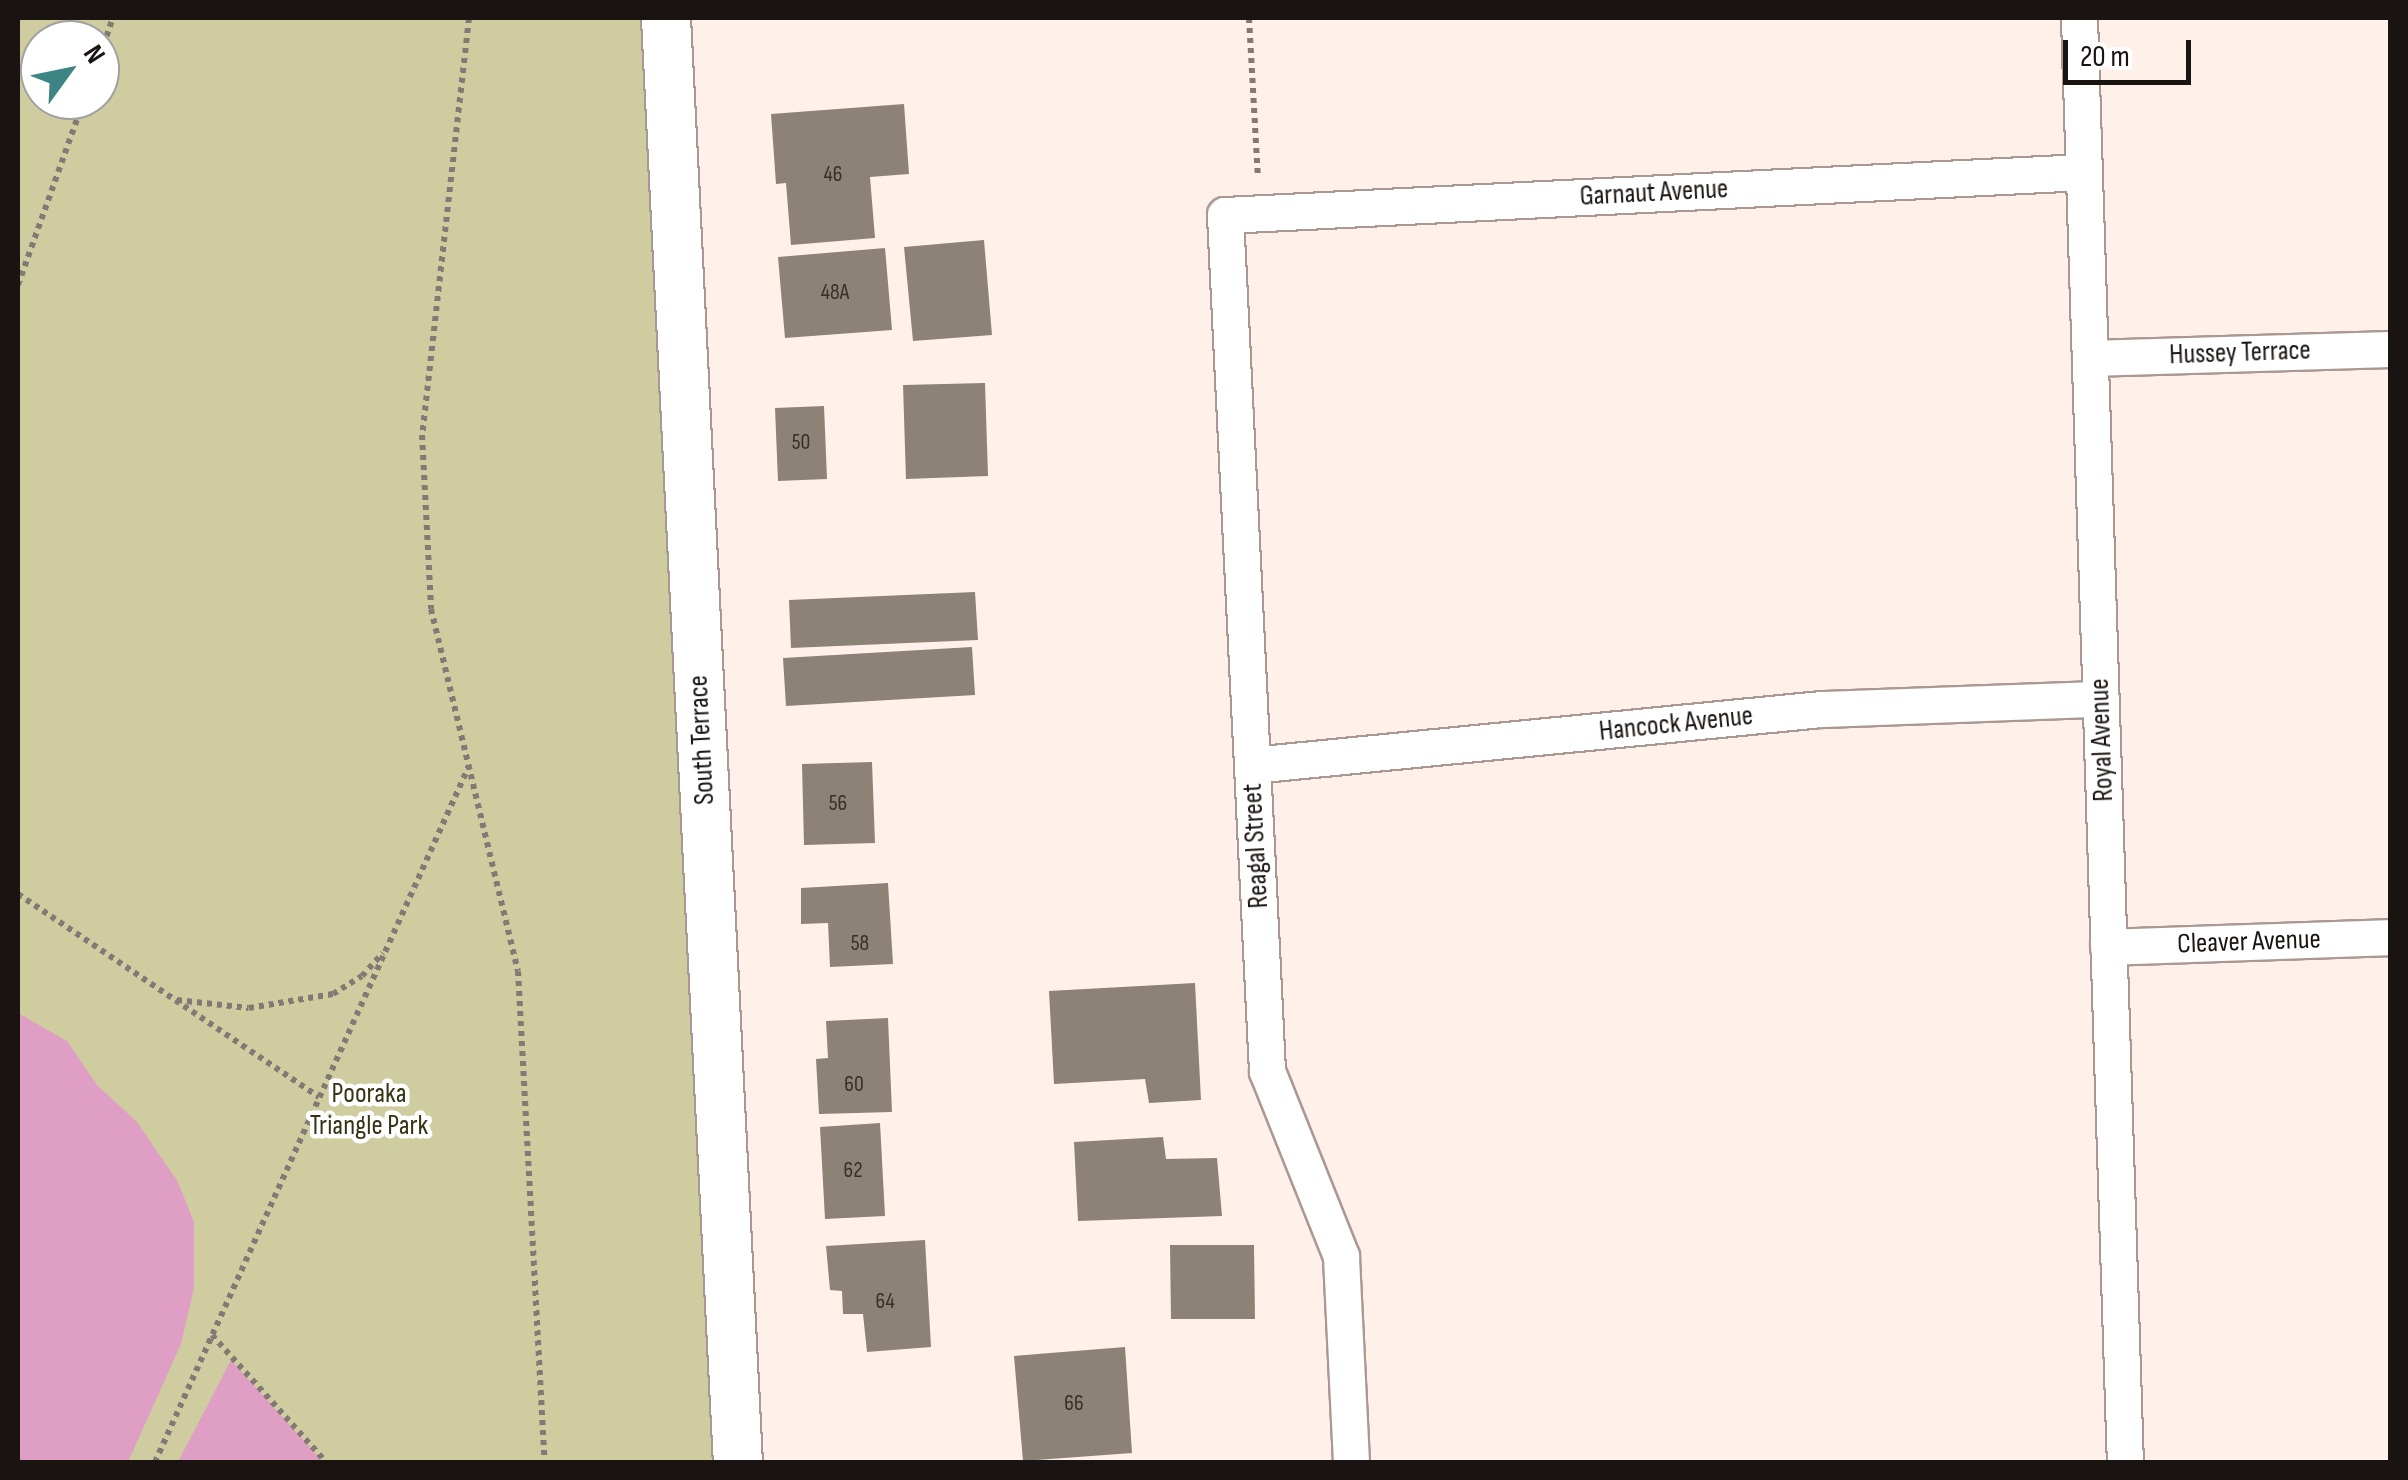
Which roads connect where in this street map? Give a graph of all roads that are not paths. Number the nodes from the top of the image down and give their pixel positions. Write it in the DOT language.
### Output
graph roads {
  1 [pos="666,18"];
  2 [pos="2079,18"];
  3 [pos="2084,172"];
  4 [pos="1243,214"];
  5 [pos="2390,349"];
  6 [pos="2090,358"];
  7 [pos="2100,699"];
  8 [pos="1252,765"];
  9 [pos="2390,937"];
  10 [pos="2108,947"];
  11 [pos="738,1462"];
  12 [pos="1351,1462"];
  13 [pos="2124,1462"];
  1 -- 11 [label="street, South Terrace"];
  2 -- 3 [label="street, Royal Avenue"];
  3 -- 4 [label="street, Garnaut Avenue"];
  3 -- 6 [label="street, Royal Avenue"];
  4 -- 8 [label="street, Reagal Street"];
  5 -- 6 [label="street, Hussey Terrace"];
  6 -- 7 [label="street, Royal Avenue"];
  7 -- 8 [label="street, Hancock Avenue"];
  7 -- 10 [label="street, Royal Avenue"];
  8 -- 12 [label="street, Reagal Street"];
  9 -- 10 [label="street, Cleaver Avenue"];
  10 -- 13 [label="street, Royal Avenue"];
}
